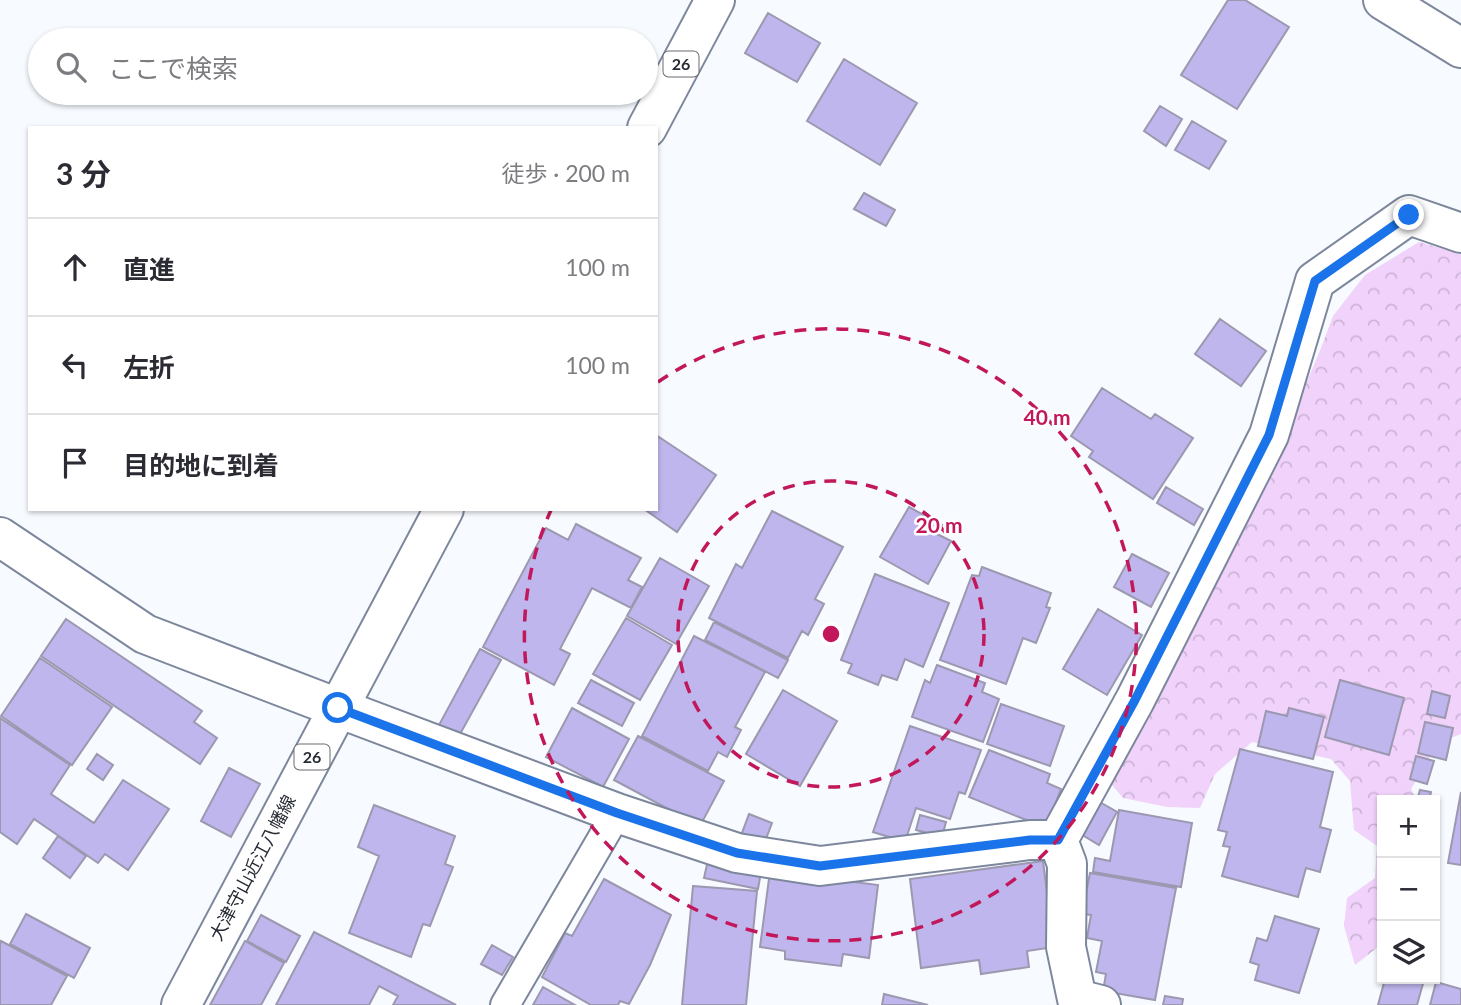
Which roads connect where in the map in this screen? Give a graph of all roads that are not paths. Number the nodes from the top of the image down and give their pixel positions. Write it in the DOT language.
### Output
graph roads {
  1 [pos="715,0"];
  2 [pos="1383,0"];
  3 [pos="1461,48"];
  4 [pos="648,126"];
  5 [pos="1461,233"];
  6 [pos="443,511"];
  7 [pos="0,537"];
  8 [pos="338,708"];
  9 [pos="617,813"];
  10 [pos="1058,840"];
  11 [pos="1083,1003"];
  12 [pos="181,1005"];
  13 [pos="505,1005"];
  1 -- 4 [label="street, 26"];
  2 -- 3 [label="street"];
  5 -- 10 [label="street"];
  6 -- 8 [label="street, 大津守山近江八幡線 / 26"];
  7 -- 8 [label="street"];
  8 -- 9 [label="street"];
  8 -- 12 [label="street, 大津守山近江八幡線 / 26"];
  9 -- 10 [label="street"];
  9 -- 13 [label="lane"];
  10 -- 11 [label="street"];
}
